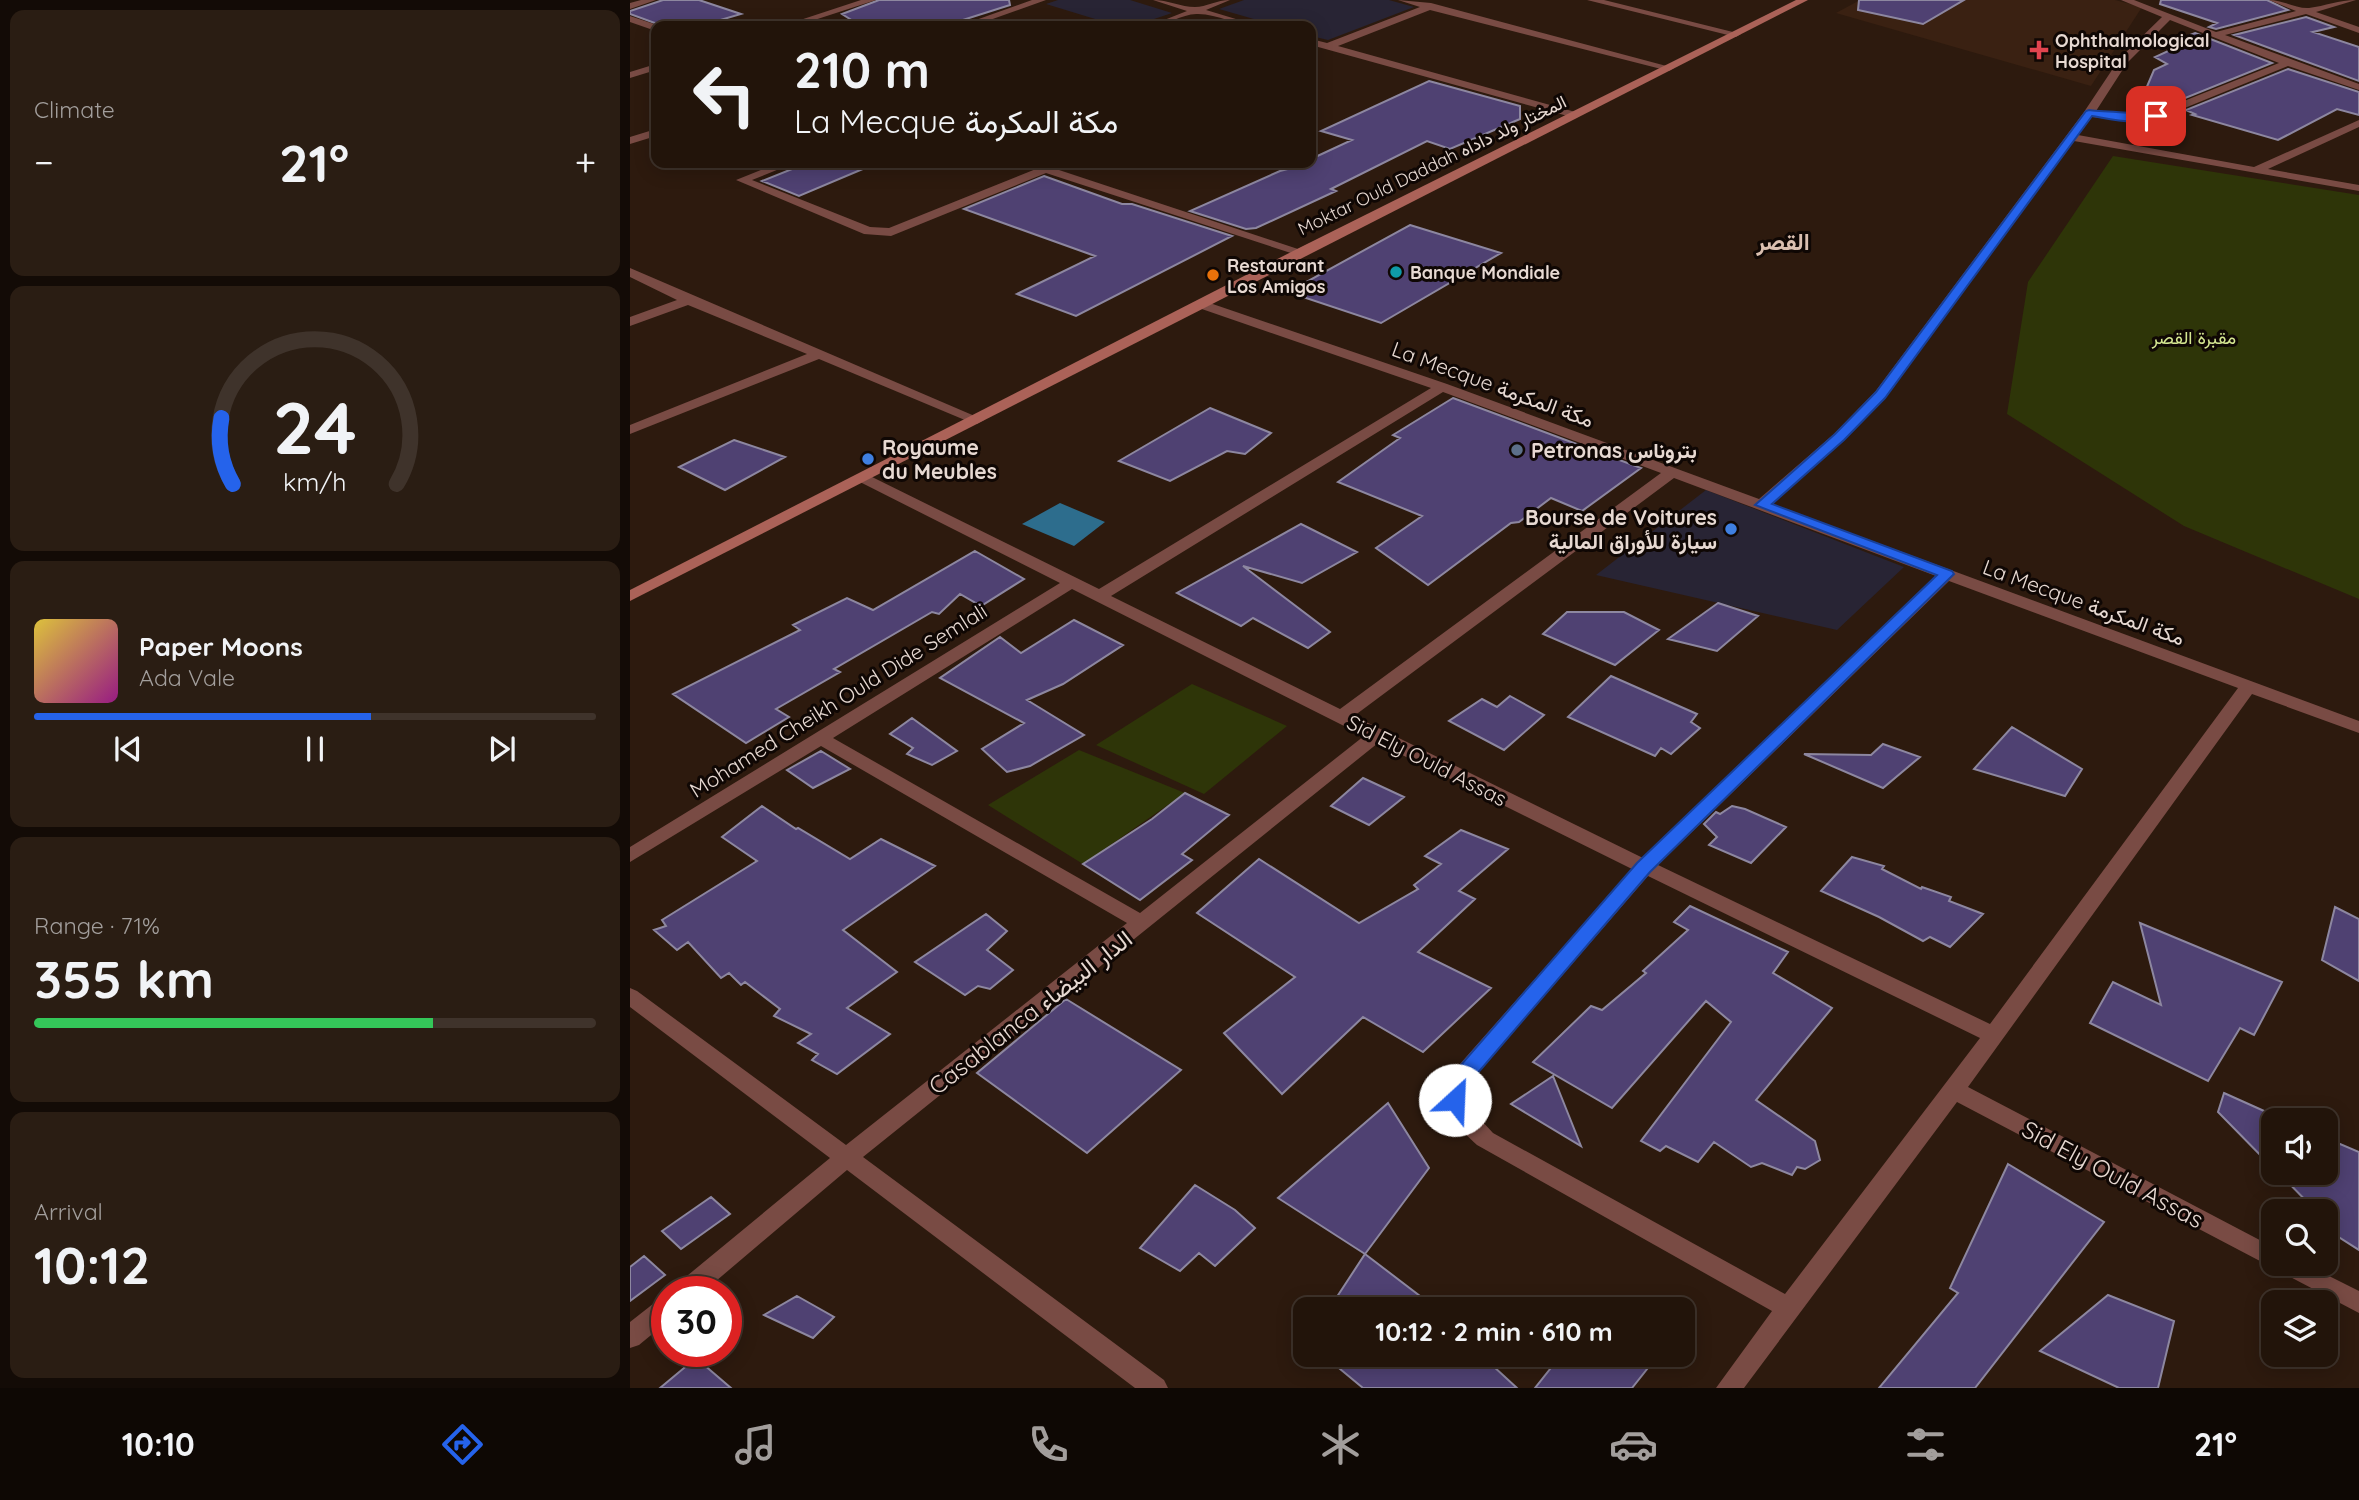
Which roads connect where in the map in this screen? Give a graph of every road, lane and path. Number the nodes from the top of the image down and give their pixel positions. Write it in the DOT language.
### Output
graph roads {
  1 [pos="651,0"];
  2 [pos="1041,0"];
  3 [pos="1158,0"];
  4 [pos="1225,0"];
  5 [pos="1403,0"];
  6 [pos="1445,0"];
  7 [pos="1803,0"];
  8 [pos="2126,0"];
  9 [pos="2274,0"];
  10 [pos="2351,0"];
  11 [pos="861,1"];
  12 [pos="1600,1"];
  13 [pos="630,6"];
  14 [pos="1429,6"];
  15 [pos="1196,10"];
  16 [pos="2306,11"];
  17 [pos="2169,16"];
  18 [pos="630,19"];
  19 [pos="802,21"];
  20 [pos="979,21"];
  21 [pos="1167,21"];
  22 [pos="1236,21"];
  23 [pos="651,26"];
  24 [pos="2359,30"];
  25 [pos="1736,34"];
  26 [pos="2218,34"];
  27 [pos="1316,43"];
  28 [pos="1328,47"];
  29 [pos="1316,52"];
  30 [pos="2288,63"];
  31 [pos="1669,68"];
  32 [pos="651,69"];
  33 [pos="630,75"];
  34 [pos="2359,87"];
  35 [pos="2089,113"];
  36 [pos="1575,115"];
  37 [pos="2359,123"];
  38 [pos="651,134"];
  39 [pos="2070,137"];
  40 [pos="630,141"];
  41 [pos="774,168"];
  42 [pos="1046,168"];
  43 [pos="1067,168"];
  44 [pos="2257,170"];
  45 [pos="2359,188"];
  46 [pos="1301,252"];
  47 [pos="630,272"];
  48 [pos="688,300"];
  49 [pos="1201,304"];
  50 [pos="630,323"];
  51 [pos="817,355"];
  52 [pos="1442,387"];
  53 [pos="977,420"];
  54 [pos="630,430"];
  55 [pos="1673,472"];
  56 [pos="863,478"];
  57 [pos="1762,505"];
  58 [pos="1947,574"];
  59 [pos="1071,583"];
  60 [pos="630,596"];
  61 [pos="1098,597"];
  62 [pos="2249,685"];
  63 [pos="1341,717"];
  64 [pos="2359,727"];
  65 [pos="1377,735"];
  66 [pos="820,737"];
  67 [pos="630,856"];
  68 [pos="1644,868"];
  69 [pos="1142,923"];
  70 [pos="630,996"];
  71 [pos="1994,1035"];
  72 [pos="1954,1090"];
  73 [pos="847,1157"];
  74 [pos="2261,1252"];
  75 [pos="704,1276"];
  76 [pos="2307,1276"];
  77 [pos="2359,1303"];
  78 [pos="1788,1308"];
  79 [pos="651,1320"];
  80 [pos="630,1337"];
  81 [pos="1155,1388"];
  82 [pos="1729,1388"];
  1 -- 13 [label="street"];
  2 -- 20 [label="street"];
  3 -- 15 [label="street"];
  4 -- 15 [label="street"];
  5 -- 14 [label="street"];
  6 -- 14 [label="street"];
  7 -- 25 [label="main road, Moktar Ould Daddah المختار ولد داداه"];
  8 -- 17 [label="street"];
  9 -- 16 [label="street"];
  10 -- 16 [label="street"];
  11 -- 19 [label="street"];
  12 -- 25 [label="street"];
  14 -- 28 [label="street"];
  14 -- 31 [label="street"];
  15 -- 21 [label="street"];
  15 -- 22 [label="street"];
  16 -- 24 [label="street"];
  16 -- 26 [label="street"];
  17 -- 26 [label="street"];
  17 -- 35 [label="street"];
  18 -- 23 [label="street"];
  25 -- 31 [label="main road, Moktar Ould Daddah المختار ولد داداه"];
  26 -- 30 [label="street"];
  27 -- 28 [label="street"];
  28 -- 29 [label="street"];
  28 -- 36 [label="street"];
  30 -- 34 [label="street"];
  30 -- 35 [label="street"];
  31 -- 36 [label="main road, Moktar Ould Daddah المختار ولد داداه"];
  32 -- 33 [label="street"];
  35 -- 39 [label="street"];
  36 -- 46 [label="main road, Moktar Ould Daddah المختار ولد داداه"];
  37 -- 44 [label="street"];
  38 -- 40 [label="street"];
  39 -- 44 [label="street"];
  39 -- 57 [label="street"];
  41 -- 42 [label="street"];
  43 -- 46 [label="street"];
  44 -- 45 [label="street"];
  46 -- 49 [label="main road, Moktar Ould Daddah المختار ولد داداه"];
  47 -- 48 [label="street"];
  48 -- 50 [label="street"];
  48 -- 51 [label="street"];
  49 -- 52 [label="street, La Mecque مكة المكرمة"];
  49 -- 53 [label="main road, Moktar Ould Daddah المختار ولد داداه"];
  51 -- 53 [label="street"];
  51 -- 54 [label="street"];
  52 -- 55 [label="street, La Mecque مكة المكرمة"];
  52 -- 61 [label="street"];
  53 -- 56 [label="main road, Moktar Ould Daddah المختار ولد داداه"];
  55 -- 57 [label="street, La Mecque مكة المكرمة"];
  55 -- 63 [label="street"];
  56 -- 59 [label="street, Sid Ely Ould Assas"];
  56 -- 60 [label="main road, Moktar Ould Daddah المختار ولد داداه"];
  57 -- 58 [label="street, La Mecque مكة المكرمة"];
  58 -- 62 [label="street, La Mecque مكة المكرمة"];
  58 -- 68 [label="street"];
  59 -- 61 [label="street, Sid Ely Ould Assas"];
  59 -- 66 [label="street, Mohamed Cheikh Ould Dide Semlali"];
  61 -- 63 [label="street, Sid Ely Ould Assas"];
  62 -- 64 [label="street, La Mecque مكة المكرمة"];
  62 -- 71 [label="street"];
  63 -- 65 [label="street, Sid Ely Ould Assas"];
  65 -- 68 [label="street, Sid Ely Ould Assas"];
  65 -- 69 [label="street, Casablanca الدار البيضاء"];
  66 -- 67 [label="street, Mohamed Cheikh Ould Dide Semlali"];
  66 -- 69 [label="street"];
  68 -- 71 [label="street, Sid Ely Ould Assas"];
  68 -- 78 [label="street"];
  69 -- 73 [label="street, Casablanca الدار البيضاء"];
  70 -- 73 [label="street"];
  71 -- 72 [label="street"];
  72 -- 74 [label="street, Sid Ely Ould Assas"];
  72 -- 78 [label="street"];
  73 -- 75 [label="street, Casablanca الدار البيضاء"];
  73 -- 81 [label="street"];
  76 -- 77 [label="street"];
  78 -- 82 [label="street"];
  79 -- 80 [label="street"];
}
